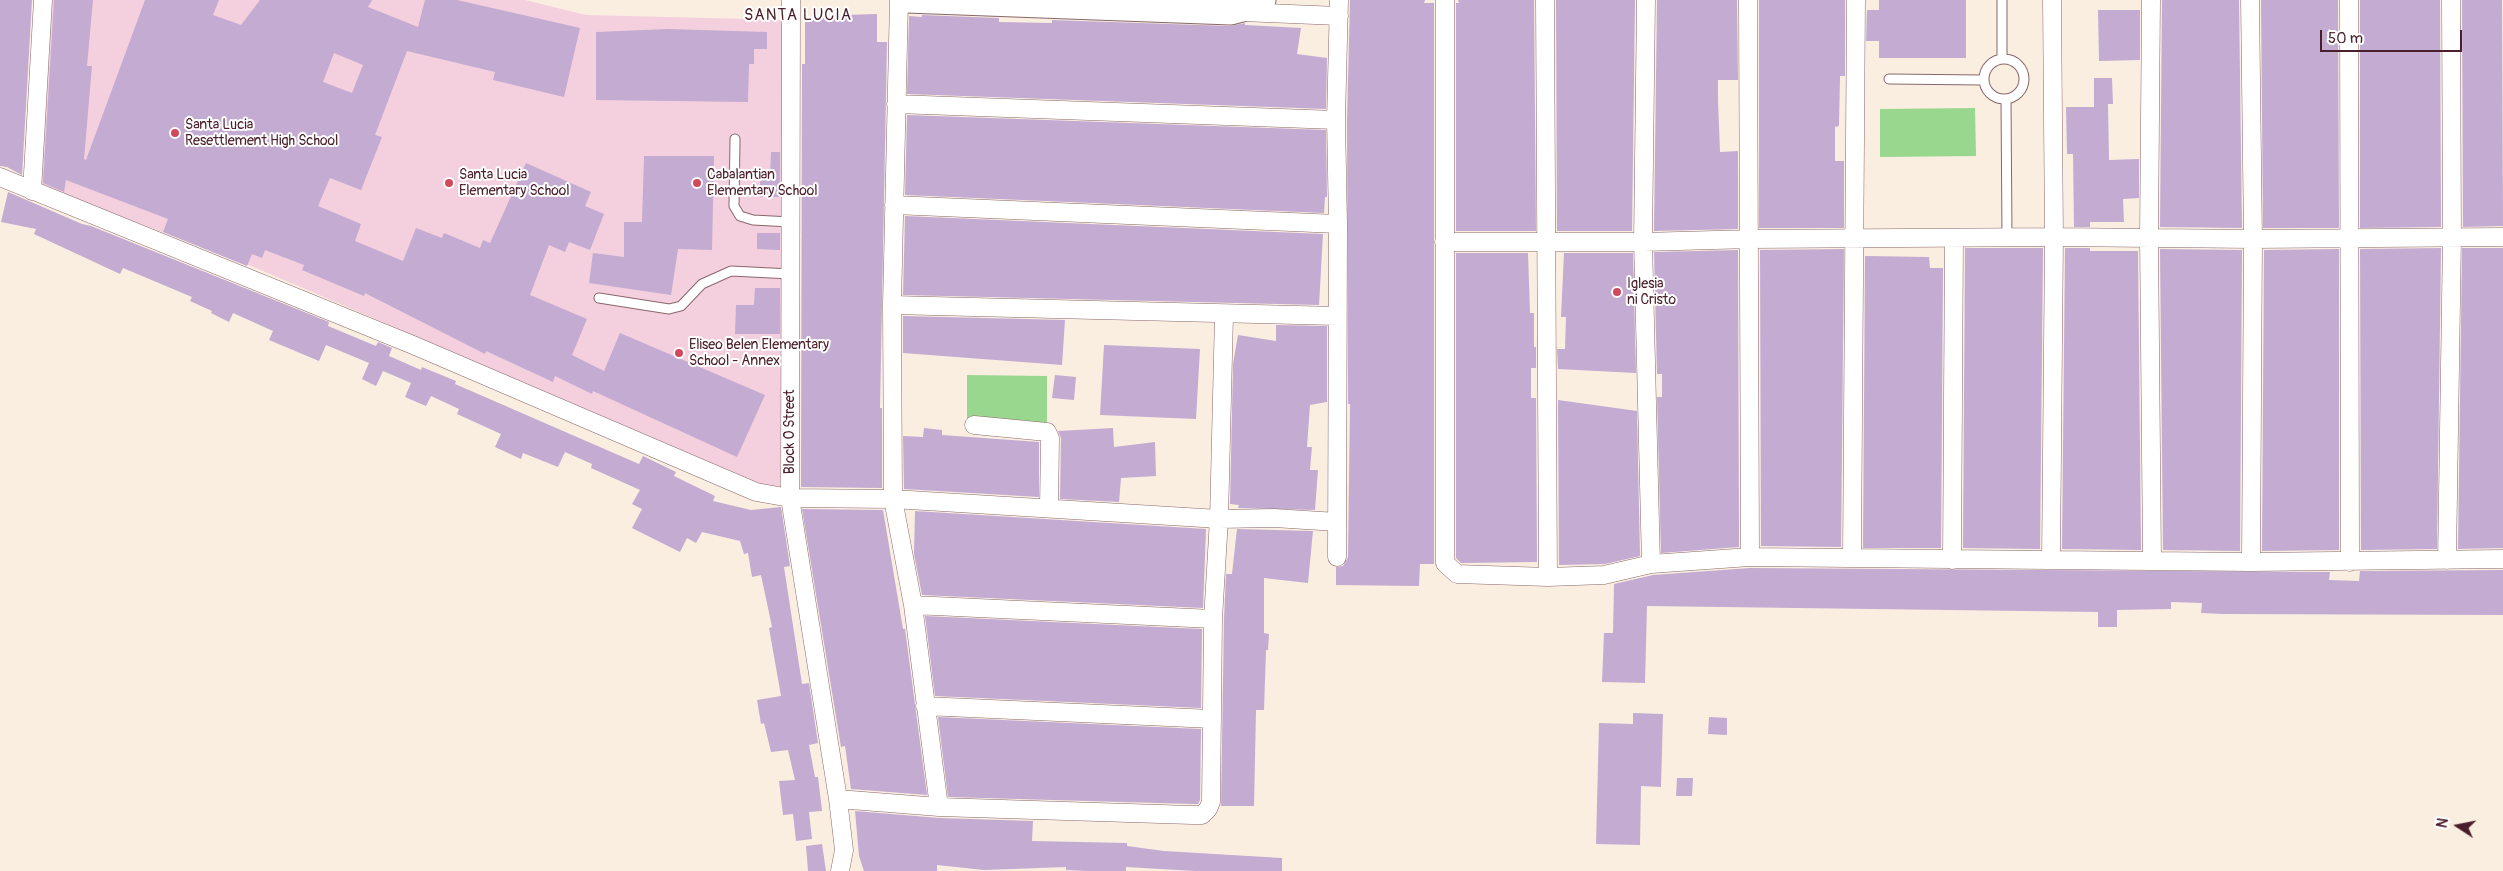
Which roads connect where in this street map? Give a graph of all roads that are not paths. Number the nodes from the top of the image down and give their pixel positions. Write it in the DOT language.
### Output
graph roads {
  1 [pos="43,0"];
  2 [pos="791,0"];
  3 [pos="899,0"];
  4 [pos="906,0"];
  5 [pos="1263,0"];
  6 [pos="1445,0"];
  7 [pos="1545,0"];
  8 [pos="1646,0"];
  9 [pos="1748,0"];
  10 [pos="1856,0"];
  11 [pos="2002,0"];
  12 [pos="2052,0"];
  13 [pos="2151,0"];
  14 [pos="2250,0"];
  15 [pos="2349,0"];
  16 [pos="2451,0"];
  17 [pos="1339,8"];
  18 [pos="1231,12"];
  19 [pos="2002,58"];
  20 [pos="1889,79"];
  21 [pos="1983,80"];
  22 [pos="2006,99"];
  23 [pos="896,104"];
  24 [pos="1336,120"];
  25 [pos="735,138"];
  26 [pos="0,177"];
  27 [pos="32,191"];
  28 [pos="894,205"];
  29 [pos="791,222"];
  30 [pos="1338,224"];
  31 [pos="2054,237"];
  32 [pos="2452,237"];
  33 [pos="2503,237"];
  34 [pos="1954,238"];
  35 [pos="2007,238"];
  36 [pos="2149,238"];
  37 [pos="2349,238"];
  38 [pos="1750,239"];
  39 [pos="1855,239"];
  40 [pos="2252,239"];
  41 [pos="1444,242"];
  42 [pos="1545,242"];
  43 [pos="1643,242"];
  44 [pos="791,274"];
  45 [pos="599,298"];
  46 [pos="892,305"];
  47 [pos="1224,315"];
  48 [pos="1337,316"];
  49 [pos="974,425"];
  50 [pos="790,498"];
  51 [pos="893,499"];
  52 [pos="1048,508"];
  53 [pos="1219,518"];
  54 [pos="1336,522"];
  55 [pos="1750,556"];
  56 [pos="1337,557"];
  57 [pos="1852,557"];
  58 [pos="2503,559"];
  59 [pos="1952,560"];
  60 [pos="2051,560"];
  61 [pos="2152,560"];
  62 [pos="2447,560"];
  63 [pos="2251,562"];
  64 [pos="2350,562"];
  65 [pos="1651,564"];
  66 [pos="1548,577"];
  67 [pos="913,605"];
  68 [pos="1213,619"];
  69 [pos="926,706"];
  70 [pos="1212,719"];
  71 [pos="838,799"];
  72 [pos="939,807"];
  73 [pos="844,850"];
  74 [pos="840,871"];
  75 [pos="855,871"];
  1 -- 27 [label="street"];
  2 -- 29 [label="street, Block O Street"];
  3 -- 23 [label="street"];
  4 -- 18 [label="street"];
  5 -- 18 [label="street"];
  6 -- 41 [label="street"];
  7 -- 42 [label="street"];
  8 -- 43 [label="street"];
  9 -- 38 [label="street"];
  10 -- 39 [label="street"];
  11 -- 19 [label="lane"];
  12 -- 31 [label="street"];
  13 -- 36 [label="street"];
  14 -- 40 [label="street"];
  15 -- 37 [label="street"];
  16 -- 32 [label="street"];
  17 -- 18 [label="street"];
  17 -- 24 [label="street"];
  19 -- 21 [label="lane"];
  19 -- 22 [label="lane"];
  20 -- 21 [label="lane"];
  21 -- 22 [label="lane"];
  22 -- 35 [label="lane"];
  23 -- 24 [label="street"];
  23 -- 28 [label="street"];
  24 -- 30 [label="street"];
  25 -- 29 [label="lane"];
  26 -- 27 [label="street"];
  27 -- 50 [label="street"];
  28 -- 30 [label="street"];
  28 -- 46 [label="street"];
  29 -- 44 [label="street, Block O Street"];
  30 -- 48 [label="street"];
  31 -- 35 [label="street"];
  31 -- 36 [label="street"];
  31 -- 60 [label="street"];
  32 -- 33 [label="street"];
  32 -- 37 [label="street"];
  32 -- 62 [label="street"];
  34 -- 35 [label="street"];
  34 -- 39 [label="street"];
  34 -- 59 [label="street"];
  36 -- 40 [label="street"];
  36 -- 61 [label="street"];
  37 -- 40 [label="street"];
  37 -- 64 [label="street"];
  38 -- 39 [label="street"];
  38 -- 43 [label="street"];
  38 -- 55 [label="street"];
  39 -- 57 [label="street"];
  40 -- 63 [label="street"];
  41 -- 42 [label="street"];
  41 -- 66 [label="street"];
  42 -- 43 [label="street"];
  42 -- 66 [label="street"];
  43 -- 65 [label="street"];
  44 -- 45 [label="lane"];
  44 -- 50 [label="street, Block O Street"];
  46 -- 47 [label="street"];
  46 -- 51 [label="street"];
  47 -- 48 [label="street"];
  47 -- 53 [label="street"];
  48 -- 54 [label="street"];
  49 -- 52 [label="street"];
  50 -- 51 [label="street"];
  50 -- 71 [label="street, Block O Street"];
  51 -- 52 [label="street"];
  51 -- 67 [label="street"];
  52 -- 53 [label="street"];
  53 -- 54 [label="street"];
  53 -- 68 [label="street"];
  54 -- 56 [label="street"];
  55 -- 57 [label="street"];
  55 -- 65 [label="street"];
  57 -- 59 [label="street"];
  58 -- 62 [label="street"];
  59 -- 60 [label="street"];
  60 -- 61 [label="street"];
  61 -- 63 [label="street"];
  62 -- 64 [label="street"];
  63 -- 64 [label="street"];
  65 -- 66 [label="street"];
  67 -- 68 [label="street"];
  67 -- 69 [label="street"];
  68 -- 70 [label="street"];
  69 -- 70 [label="street"];
  69 -- 72 [label="street"];
  70 -- 72 [label="street"];
  71 -- 72 [label="street"];
  71 -- 73 [label="street, Block O Street"];
  73 -- 74 [label="street"];
  73 -- 75 [label="street"];
}
